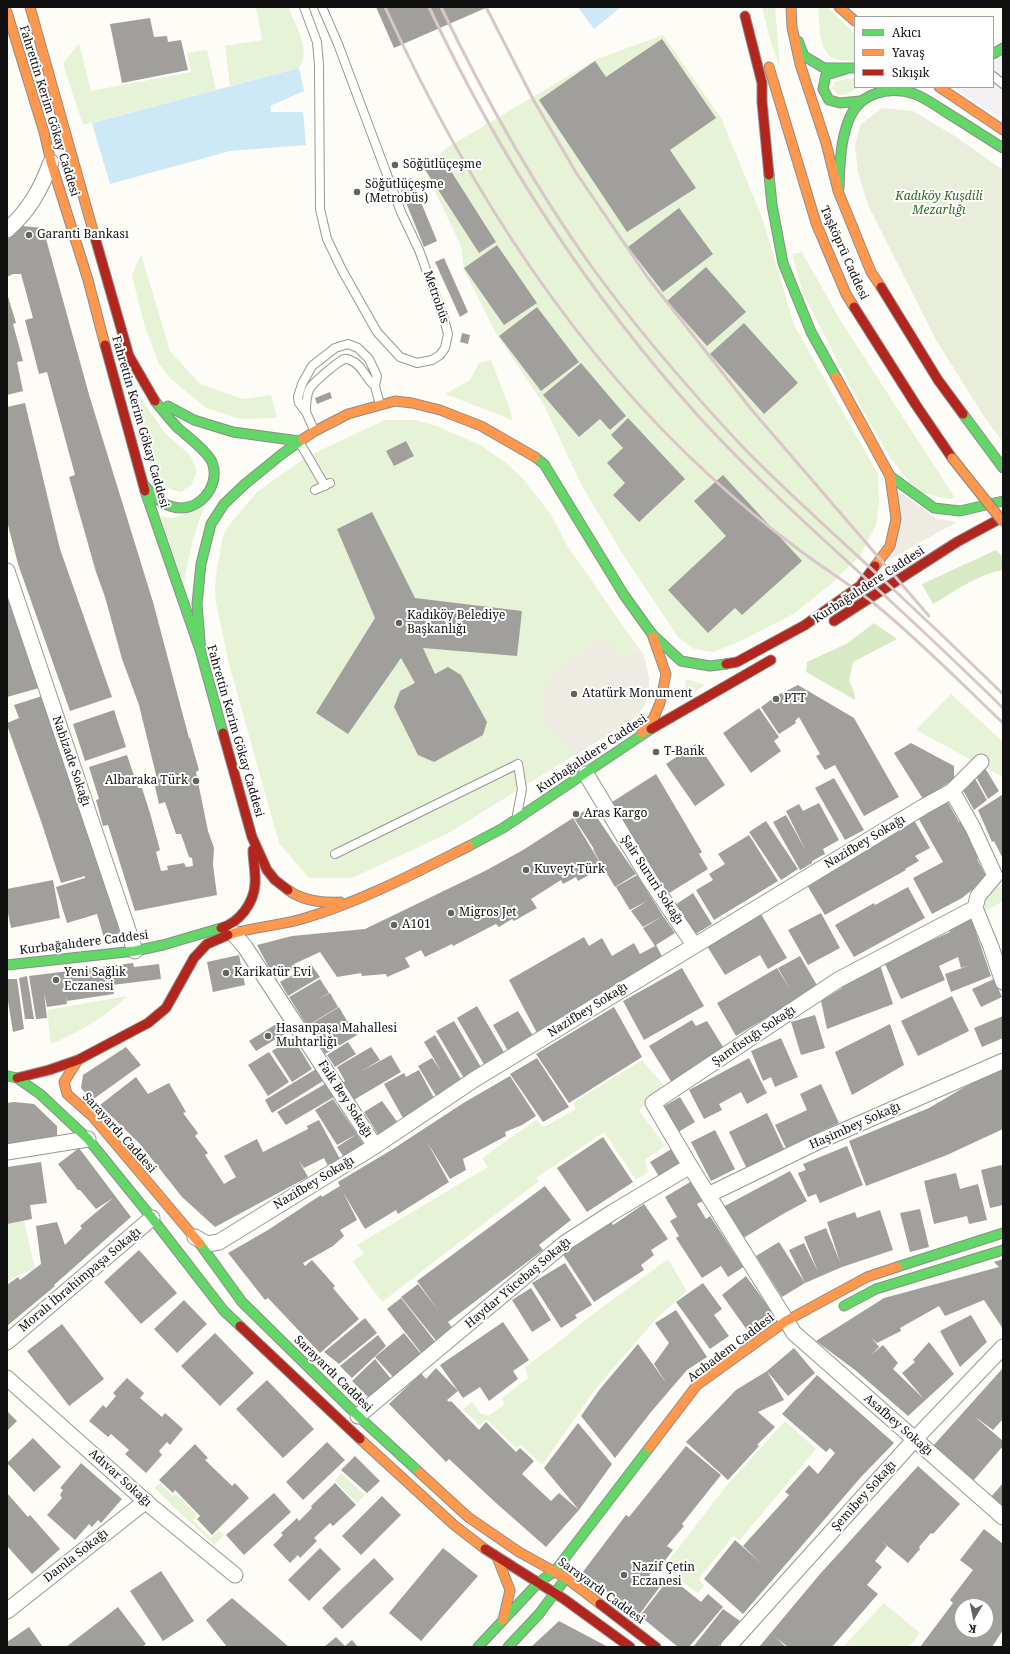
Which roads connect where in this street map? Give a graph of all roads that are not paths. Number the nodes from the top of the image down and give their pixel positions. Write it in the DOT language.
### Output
graph roads {
  1 [pos="30,7"];
  2 [pos="304,7"];
  3 [pos="322,7"];
  4 [pos="791,7"];
  5 [pos="839,7"];
  6 [pos="744,11"];
  7 [pos="8,19"];
  8 [pos="854,20"];
  9 [pos="792,27"];
  10 [pos="761,41"];
  11 [pos="1003,48"];
  12 [pos="994,53"];
  13 [pos="766,56"];
  14 [pos="851,69"];
  15 [pos="994,77"];
  16 [pos="1003,84"];
  17 [pos="940,88"];
  18 [pos="860,101"];
  19 [pos="1003,130"];
  20 [pos="1003,148"];
  21 [pos="51,162"];
  22 [pos="838,191"];
  23 [pos="7,230"];
  24 [pos="375,386"];
  25 [pos="153,396"];
  26 [pos="380,405"];
  27 [pos="306,412"];
  28 [pos="315,431"];
  29 [pos="299,441"];
  30 [pos="1003,468"];
  31 [pos="890,476"];
  32 [pos="142,482"];
  33 [pos="315,490"];
  34 [pos="1003,501"];
  35 [pos="1003,516"];
  36 [pos="1003,522"];
  37 [pos="7,571"];
  38 [pos="827,626"];
  39 [pos="652,634"];
  40 [pos="201,653"];
  41 [pos="778,656"];
  42 [pos="641,735"];
  43 [pos="981,762"];
  44 [pos="586,774"];
  45 [pos="952,791"];
  46 [pos="516,819"];
  47 [pos="252,837"];
  48 [pos="335,854"];
  49 [pos="351,901"];
  50 [pos="975,908"];
  51 [pos="233,933"];
  52 [pos="997,944"];
  53 [pos="163,945"];
  54 [pos="694,945"];
  55 [pos="135,951"];
  56 [pos="174,952"];
  57 [pos="179,962"];
  58 [pos="7,965"];
  59 [pos="183,975"];
  60 [pos="1003,982"];
  61 [pos="78,1060"];
  62 [pos="1003,1061"];
  63 [pos="7,1076"];
  64 [pos="17,1078"];
  65 [pos="88,1139"];
  66 [pos="375,1146"];
  67 [pos="7,1152"];
  68 [pos="690,1166"];
  69 [pos="708,1196"];
  70 [pos="152,1218"];
  71 [pos="1003,1233"];
  72 [pos="192,1234"];
  73 [pos="1003,1250"];
  74 [pos="835,1311"];
  75 [pos="792,1330"];
  76 [pos="7,1342"];
  77 [pos="1003,1347"];
  78 [pos="7,1378"];
  79 [pos="358,1416"];
  80 [pos="915,1439"];
  81 [pos="146,1501"];
  82 [pos="1003,1517"];
  83 [pos="496,1557"];
  84 [pos="555,1571"];
  85 [pos="235,1575"];
  86 [pos="568,1575"];
  87 [pos="538,1583"];
  88 [pos="554,1593"];
  89 [pos="7,1611"];
  90 [pos="552,1612"];
  91 [pos="565,1612"];
  92 [pos="585,1613"];
  93 [pos="539,1614"];
  94 [pos="502,1622"];
  95 [pos="478,1647"];
  96 [pos="508,1647"];
  97 [pos="630,1647"];
  98 [pos="656,1647"];
  99 [pos="728,1647"];
  1 -- 25 [label="main road, Fahrettin Kerim Gökay Caddesi"];
  2 -- 3 [label="lane, Metrobüs"];
  4 -- 9 [label="main road, Taşköprü Caddesi"];
  5 -- 8 [label="main road"];
  6 -- 10 [label="main road"];
  6 -- 31 [label="main road"];
  7 -- 21 [label="main road, Fahrettin Kerim Gökay Caddesi"];
  9 -- 14 [label="main road"];
  9 -- 22 [label="main road, Taşköprü Caddesi"];
  11 -- 12 [label="main road"];
  13 -- 36 [label="main road, Taşköprü Caddesi, bridge"];
  14 -- 18 [label="main road"];
  15 -- 16 [label="lane"];
  17 -- 19 [label="main road"];
  18 -- 20 [label="main road"];
  18 -- 22 [label="main road"];
  21 -- 23 [label="street"];
  21 -- 32 [label="main road, Fahrettin Kerim Gökay Caddesi"];
  22 -- 30 [label="main road, Taşköprü Caddesi"];
  24 -- 26 [label="lane"];
  24 -- 27 [label="lane"];
  24 -- 27 [label="lane"];
  25 -- 29 [label="main road"];
  25 -- 32 [label="main road, Fahrettin Kerim Gökay Caddesi"];
  26 -- 28 [label="main road"];
  26 -- 39 [label="main road"];
  27 -- 28 [label="lane"];
  28 -- 29 [label="main road"];
  29 -- 33 [label="lane"];
  29 -- 40 [label="main road"];
  31 -- 34 [label="main road"];
  31 -- 39 [label="main road"];
  32 -- 40 [label="main road, Fahrettin Kerim Gökay Caddesi"];
  35 -- 38 [label="main road, Kurbağalıdere Caddesi"];
  37 -- 55 [label="street, Nabizade Sokağı"];
  39 -- 42 [label="main road"];
  40 -- 47 [label="main road, Fahrettin Kerim Gökay Caddesi"];
  41 -- 42 [label="main road, Kurbağalıdere Caddesi"];
  42 -- 44 [label="main road, Kurbağalıdere Caddesi"];
  43 -- 45 [label="street, Nazifbey Sokağı"];
  44 -- 46 [label="main road, Kurbağalıdere Caddesi"];
  44 -- 54 [label="street, Şair Sururi Sokağı"];
  45 -- 50 [label="street"];
  45 -- 54 [label="street, Nazifbey Sokağı"];
  46 -- 48 [label="lane"];
  46 -- 49 [label="main road, Kurbağalıdere Caddesi"];
  47 -- 49 [label="main road, Fahrettin Kerim Gökay Caddesi"];
  47 -- 53 [label="main road, Fahrettin Kerim Gökay Caddesi"];
  49 -- 51 [label="main road, Kurbağalıdere Caddesi"];
  50 -- 52 [label="street"];
  50 -- 68 [label="street, Şamfıstığı Sokağı"];
  51 -- 59 [label="main road, Kurbağalıdere Caddesi"];
  51 -- 66 [label="street, Faik Bey Sokağı"];
  52 -- 60 [label="street"];
  53 -- 55 [label="main road, Kurbağalıdere Caddesi"];
  53 -- 56 [label="main road"];
  54 -- 66 [label="street, Nazifbey Sokağı"];
  55 -- 58 [label="main road, Kurbağalıdere Caddesi"];
  57 -- 59 [label="main road"];
  59 -- 61 [label="main road, Sarayardı Caddesi"];
  61 -- 64 [label="main road, Sarayardı Caddesi"];
  61 -- 72 [label="main road, Sarayardı Caddesi"];
  62 -- 69 [label="street, Haşimbey Sokağı"];
  63 -- 64 [label="main road, Sarayardı Caddesi"];
  64 -- 65 [label="main road, Sarayardı Caddesi"];
  65 -- 67 [label="street"];
  65 -- 70 [label="main road, Sarayardı Caddesi"];
  66 -- 72 [label="street, Nazifbey Sokağı"];
  68 -- 69 [label="street, Şamfıstığı Sokağı"];
  68 -- 79 [label="street, Haydar Yücebaş Sokağı"];
  69 -- 75 [label="street, Şamfıstığı Sokağı"];
  70 -- 76 [label="street, Moralı İbrahimpaşa Sokağı"];
  70 -- 83 [label="main road, Sarayardı Caddesi"];
  71 -- 75 [label="main road, Acıbadem Caddesi"];
  72 -- 79 [label="main road, Sarayardı Caddesi"];
  73 -- 74 [label="main road"];
  75 -- 80 [label="street, Asafbey Sokağı"];
  75 -- 84 [label="main road, Acıbadem Caddesi"];
  77 -- 80 [label="street, Şemibey Sokağı"];
  78 -- 81 [label="street, Adıvar Sokağı"];
  79 -- 84 [label="main road, Sarayardı Caddesi"];
  80 -- 82 [label="street, Asafbey Sokağı"];
  80 -- 99 [label="street, Şemibey Sokağı"];
  81 -- 85 [label="street, Adıvar Sokağı"];
  81 -- 89 [label="street, Damla Sokağı"];
  83 -- 87 [label="main road, Sarayardı Caddesi"];
  83 -- 94 [label="main road"];
  84 -- 86 [label="main road, Sarayardı Caddesi"];
  84 -- 87 [label="main road, Acıbadem Caddesi"];
  86 -- 88 [label="main road"];
  86 -- 98 [label="main road, Sarayardı Caddesi"];
  87 -- 88 [label="main road, Sarayardı Caddesi"];
  87 -- 94 [label="main road, Acıbadem Caddesi"];
  88 -- 92 [label="main road, Sarayardı Caddesi"];
  88 -- 93 [label="main road"];
  90 -- 93 [label="main road"];
  91 -- 92 [label="main road"];
  92 -- 97 [label="main road, Sarayardı Caddesi"];
  93 -- 96 [label="main road"];
  94 -- 95 [label="main road, Acıbadem Caddesi"];
}
